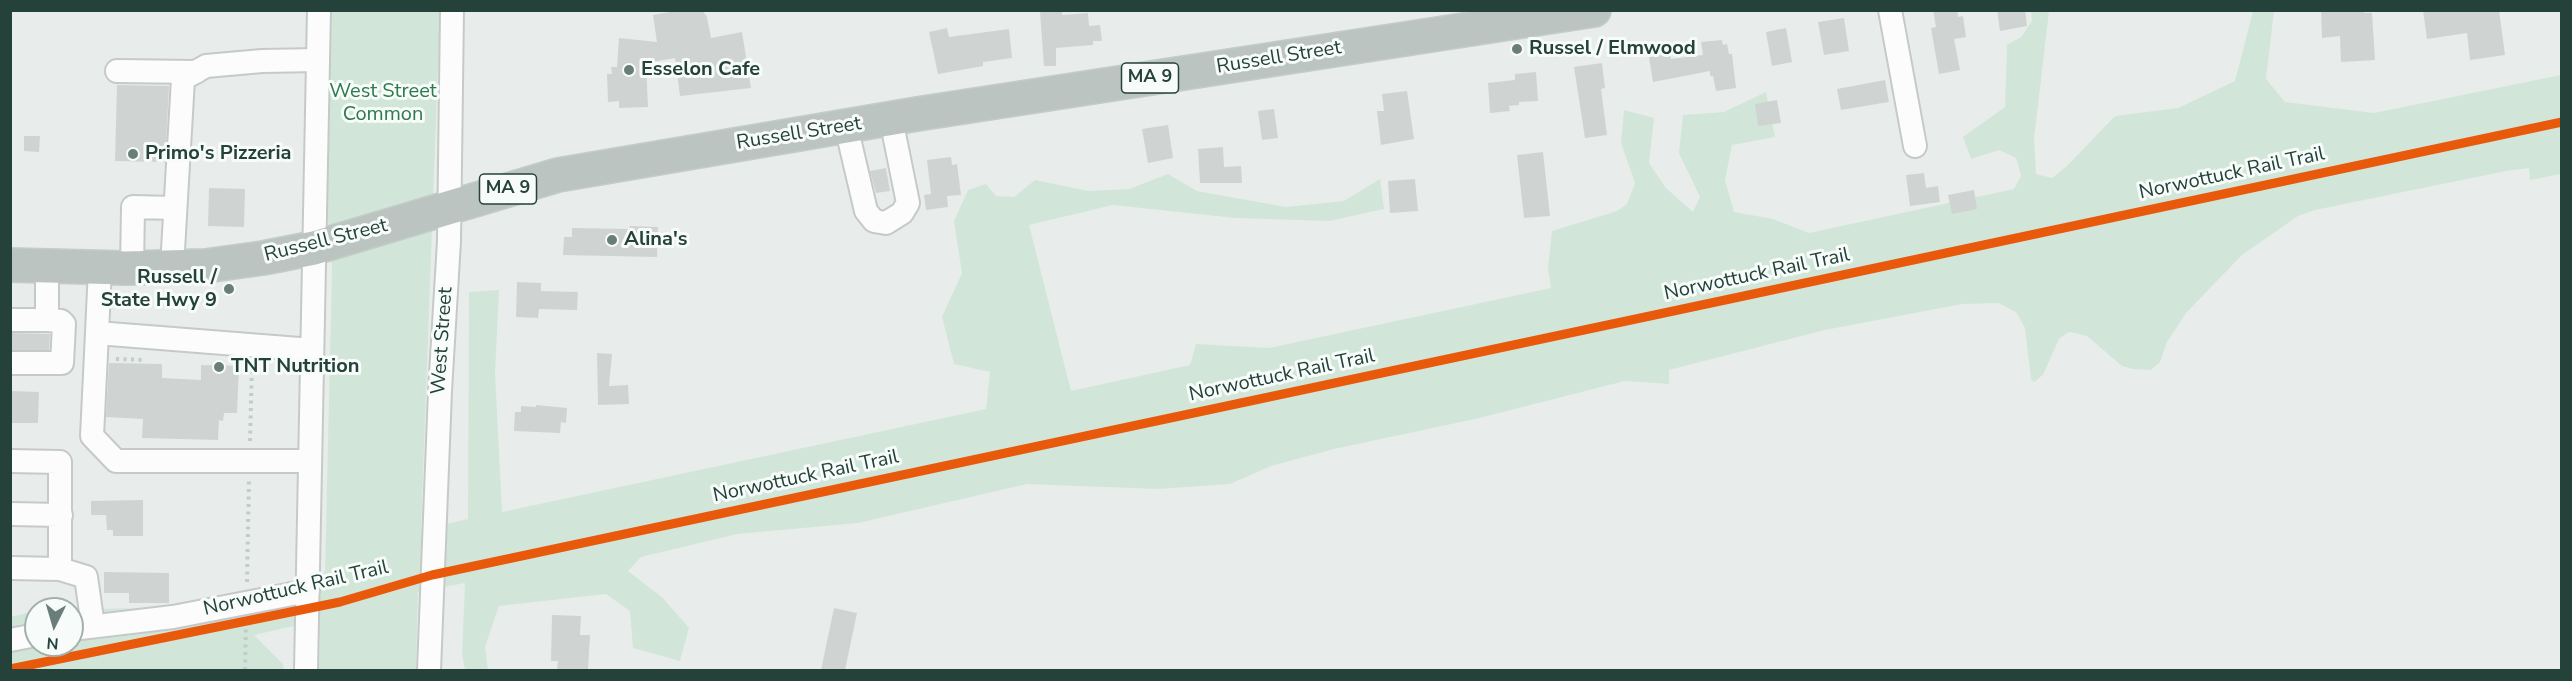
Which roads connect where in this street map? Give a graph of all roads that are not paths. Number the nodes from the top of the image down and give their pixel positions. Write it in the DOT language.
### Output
graph roads {
  1 [pos="319,10"];
  2 [pos="452,10"];
  3 [pos="1594,10"];
  4 [pos="1890,10"];
  5 [pos="318,60"];
  6 [pos="117,71"];
  7 [pos="196,72"];
  8 [pos="891,119"];
  9 [pos="846,126"];
  10 [pos="1915,146"];
  11 [pos="450,206"];
  12 [pos="176,208"];
  13 [pos="314,248"];
  14 [pos="10,265"];
  15 [pos="47,266"];
  16 [pos="172,267"];
  17 [pos="116,268"];
  18 [pos="10,320"];
  19 [pos="47,320"];
  20 [pos="97,333"];
  21 [pos="312,350"];
  22 [pos="10,363"];
  23 [pos="10,461"];
  24 [pos="310,461"];
  25 [pos="10,514"];
  26 [pos="61,515"];
  27 [pos="10,568"];
  28 [pos="60,569"];
  29 [pos="308,591"];
  30 [pos="84,602"];
  31 [pos="84,627"];
  32 [pos="306,670"];
  33 [pos="429,670"];
  1 -- 5 [label="street"];
  2 -- 11 [label="street, West Street"];
  3 -- 8 [label="highway, Russell Street / MA 9"];
  4 -- 10 [label="street"];
  5 -- 7 [label="street"];
  5 -- 13 [label="street"];
  6 -- 7 [label="street"];
  7 -- 12 [label="street"];
  8 -- 9 [label="highway, Russell Street / MA 9"];
  8 -- 9 [label="street"];
  9 -- 11 [label="highway, Russell Street / MA 9"];
  11 -- 13 [label="highway, Russell Street / MA 9"];
  11 -- 33 [label="street, West Street"];
  12 -- 16 [label="street"];
  12 -- 17 [label="street"];
  13 -- 16 [label="highway, Russell Street / MA 9"];
  13 -- 21 [label="street"];
  14 -- 15 [label="highway, Russell Street / MA 9"];
  15 -- 17 [label="highway, Russell Street / MA 9"];
  15 -- 19 [label="street"];
  16 -- 17 [label="highway, Russell Street / MA 9"];
  17 -- 20 [label="street"];
  18 -- 19 [label="street"];
  19 -- 22 [label="street"];
  20 -- 21 [label="street"];
  20 -- 24 [label="street"];
  21 -- 24 [label="street"];
  23 -- 26 [label="street"];
  24 -- 29 [label="street"];
  25 -- 26 [label="street"];
  26 -- 28 [label="street"];
  27 -- 28 [label="street"];
  28 -- 30 [label="street"];
  29 -- 31 [label="street"];
  29 -- 32 [label="street"];
}
